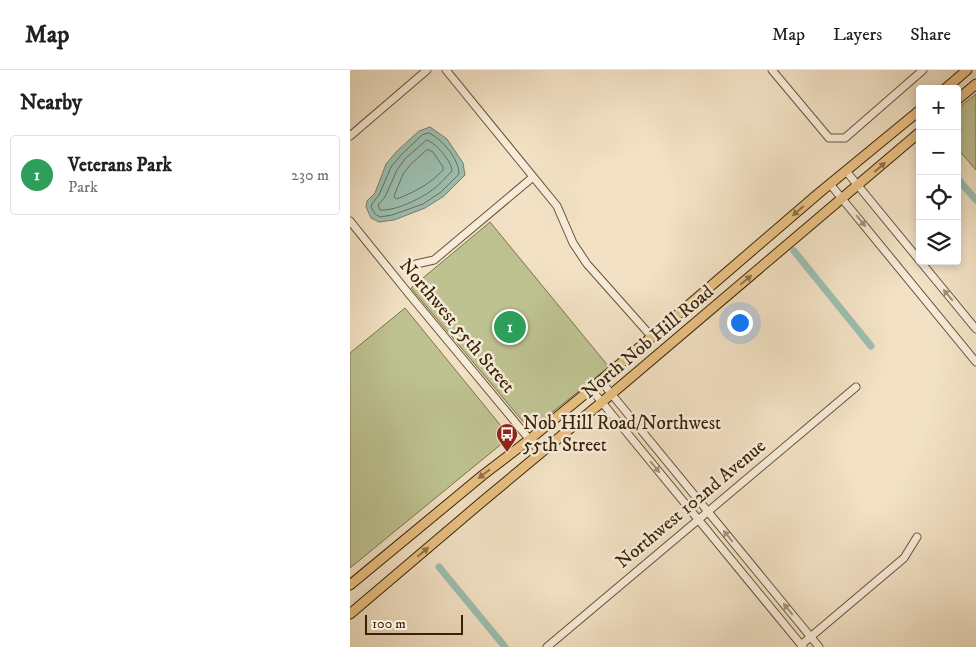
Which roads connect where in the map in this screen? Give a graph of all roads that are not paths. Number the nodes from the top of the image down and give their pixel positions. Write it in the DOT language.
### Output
graph roads {
  1 [pos="427,70"];
  2 [pos="446,70"];
  3 [pos="772,70"];
  4 [pos="923,70"];
  5 [pos="967,70"];
  6 [pos="976,84"];
  7 [pos="950,85"];
  8 [pos="961,97"];
  9 [pos="916,113"];
  10 [pos="916,135"];
  11 [pos="350,136"];
  12 [pos="846,171"];
  13 [pos="533,177"];
  14 [pos="830,184"];
  15 [pos="858,186"];
  16 [pos="842,197"];
  17 [pos="350,221"];
  18 [pos="916,256"];
  19 [pos="416,264"];
  20 [pos="923,265"];
  21 [pos="976,329"];
  22 [pos="651,336"];
  23 [pos="976,362"];
  24 [pos="600,380"];
  25 [pos="856,387"];
  26 [pos="590,389"];
  27 [pos="611,394"];
  28 [pos="602,402"];
  29 [pos="530,439"];
  30 [pos="540,452"];
  31 [pos="708,512"];
  32 [pos="698,520"];
  33 [pos="917,537"];
  34 [pos="350,585"];
  35 [pos="350,614"];
  36 [pos="811,637"];
  37 [pos="802,646"];
  38 [pos="547,647"];
  39 [pos="819,647"];
  1 -- 11 [label="street"];
  2 -- 13 [label="street"];
  3 -- 4 [label="street"];
  5 -- 7 [label="main road"];
  6 -- 8 [label="main road"];
  9 -- 12 [label="main road, North Nob Hill Road"];
  15 -- 10 [label="main road, North Nob Hill Road, one-way"];
  12 -- 14 [label="main road, North Nob Hill Road"];
  12 -- 15 [label="street"];
  13 -- 19 [label="street"];
  13 -- 22 [label="street"];
  14 -- 16 [label="street"];
  14 -- 22 [label="main road, North Nob Hill Road, one-way"];
  15 -- 16 [label="main road, North Nob Hill Road"];
  15 -- 18 [label="street"];
  16 -- 23 [label="street, one-way"];
  27 -- 16 [label="main road, North Nob Hill Road, one-way"];
  17 -- 29 [label="street, Northwest 55th Street"];
  21 -- 20 [label="street, one-way"];
  22 -- 24 [label="main road, North Nob Hill Road"];
  24 -- 26 [label="main road, North Nob Hill Road"];
  24 -- 27 [label="street"];
  25 -- 31 [label="street, Northwest 102nd Avenue"];
  26 -- 28 [label="street"];
  26 -- 29 [label="main road, North Nob Hill Road"];
  27 -- 28 [label="main road, North Nob Hill Road"];
  27 -- 31 [label="street"];
  28 -- 30 [label="main road, North Nob Hill Road"];
  28 -- 32 [label="street, one-way"];
  29 -- 30 [label="street, Northwest 55th Street"];
  29 -- 34 [label="main road, North Nob Hill Road, one-way"];
  35 -- 30 [label="main road, North Nob Hill Road, one-way"];
  31 -- 32 [label="street, Northwest 102nd Avenue"];
  36 -- 31 [label="street, one-way"];
  32 -- 37 [label="street"];
  32 -- 38 [label="street, Northwest 102nd Avenue"];
  33 -- 36 [label="street"];
  36 -- 37 [label="street"];
  36 -- 39 [label="street"];
}
